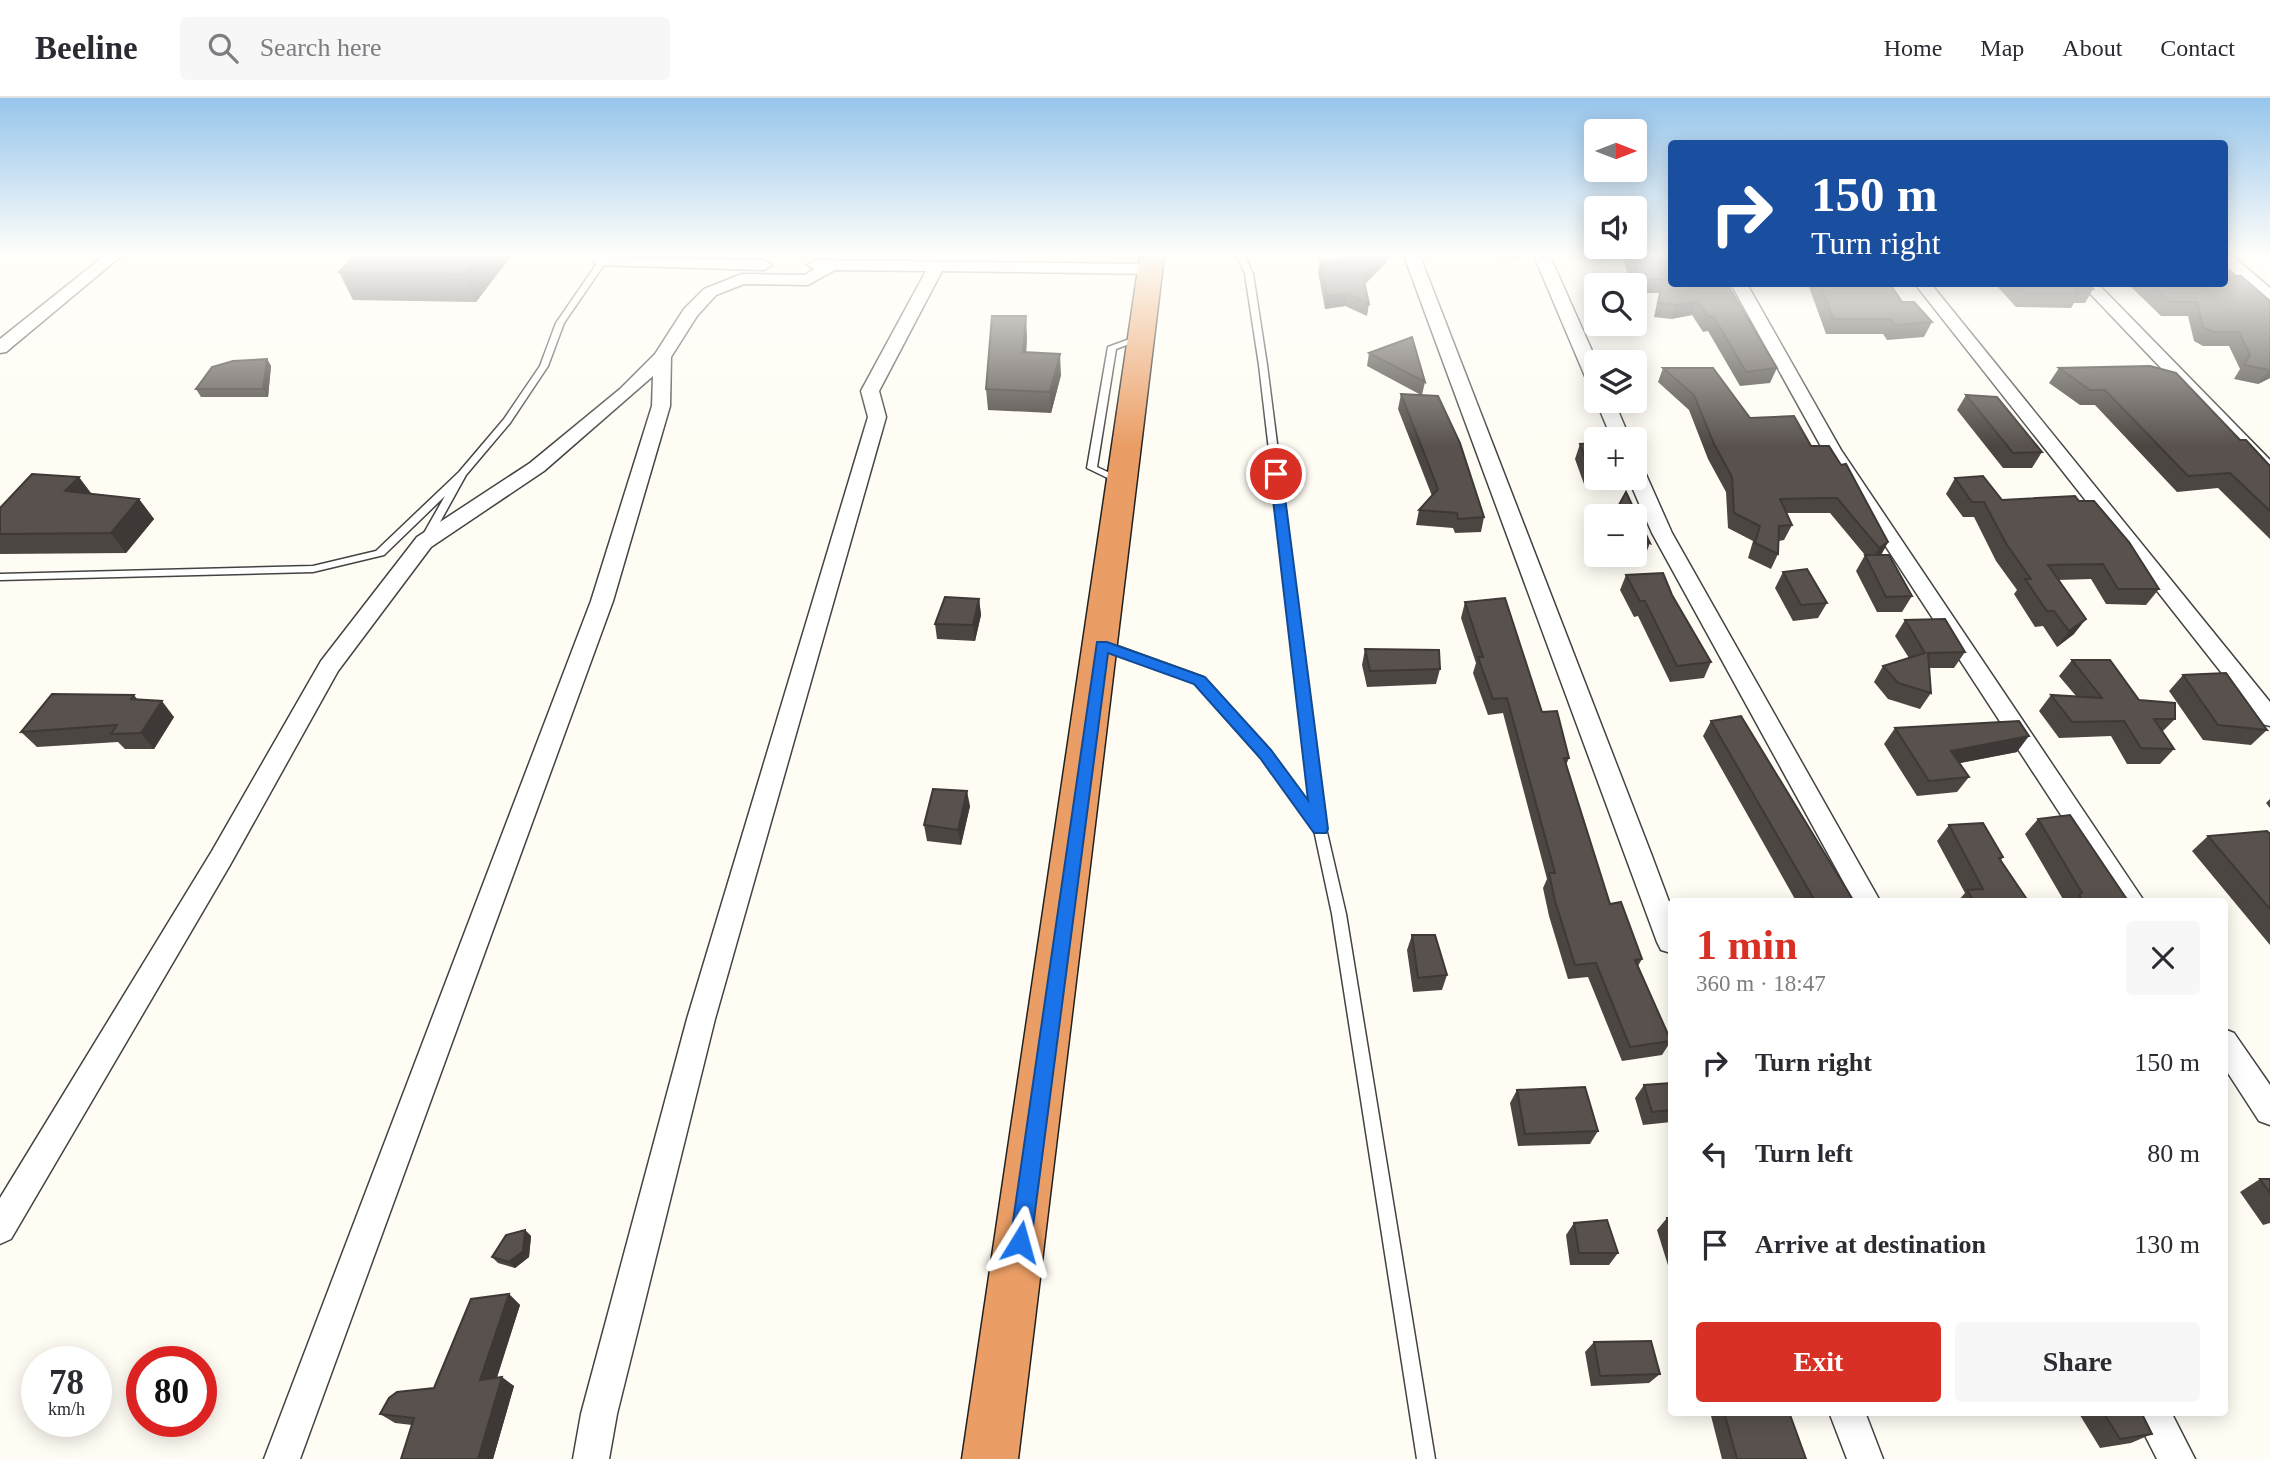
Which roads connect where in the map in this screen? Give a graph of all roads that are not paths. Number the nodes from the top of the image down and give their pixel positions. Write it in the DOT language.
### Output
graph roads {
  1 [pos="35,320"];
  2 [pos="562,320"];
  3 [pos="686,320"];
  4 [pos="908,320"];
  5 [pos="1143,320"];
  6 [pos="1256,320"];
  7 [pos="1435,320"];
  8 [pos="1569,320"];
  9 [pos="1759,320"];
  10 [pos="1951,320"];
  11 [pos="2123,320"];
  12 [pos="0,348"];
  13 [pos="1584,353"];
  14 [pos="662,357"];
  15 [pos="2270,471"];
  16 [pos="463,474"];
  17 [pos="1643,490"];
  18 [pos="424,542"];
  19 [pos="0,577"];
  20 [pos="1102,645"];
  21 [pos="2270,718"];
  22 [pos="1320,829"];
  23 [pos="1865,898"];
  24 [pos="2129,898"];
  25 [pos="1668,934"];
  26 [pos="2228,1048"];
  27 [pos="2270,1111"];
  28 [pos="0,1228"];
  29 [pos="1849,1416"];
  30 [pos="2153,1416"];
  31 [pos="282,1459"];
  32 [pos="591,1459"];
  33 [pos="990,1459"];
  34 [pos="1426,1459"];
  35 [pos="1865,1459"];
  36 [pos="2177,1459"];
  1 -- 12 [label="street"];
  2 -- 16 [label="lane"];
  3 -- 14 [label="street"];
  4 -- 32 [label="street"];
  5 -- 20 [label="highway"];
  6 -- 22 [label="lane"];
  7 -- 25 [label="street"];
  8 -- 13 [label="street"];
  9 -- 24 [label="street"];
  10 -- 21 [label="street"];
  11 -- 15 [label="street"];
  14 -- 18 [label="street"];
  14 -- 31 [label="street"];
  16 -- 18 [label="lane"];
  16 -- 19 [label="lane"];
  17 -- 23 [label="street"];
  18 -- 28 [label="street"];
  20 -- 22 [label="lane"];
  20 -- 33 [label="highway"];
  22 -- 34 [label="lane"];
  26 -- 27 [label="street"];
  29 -- 35 [label="street"];
  30 -- 36 [label="street"];
}
